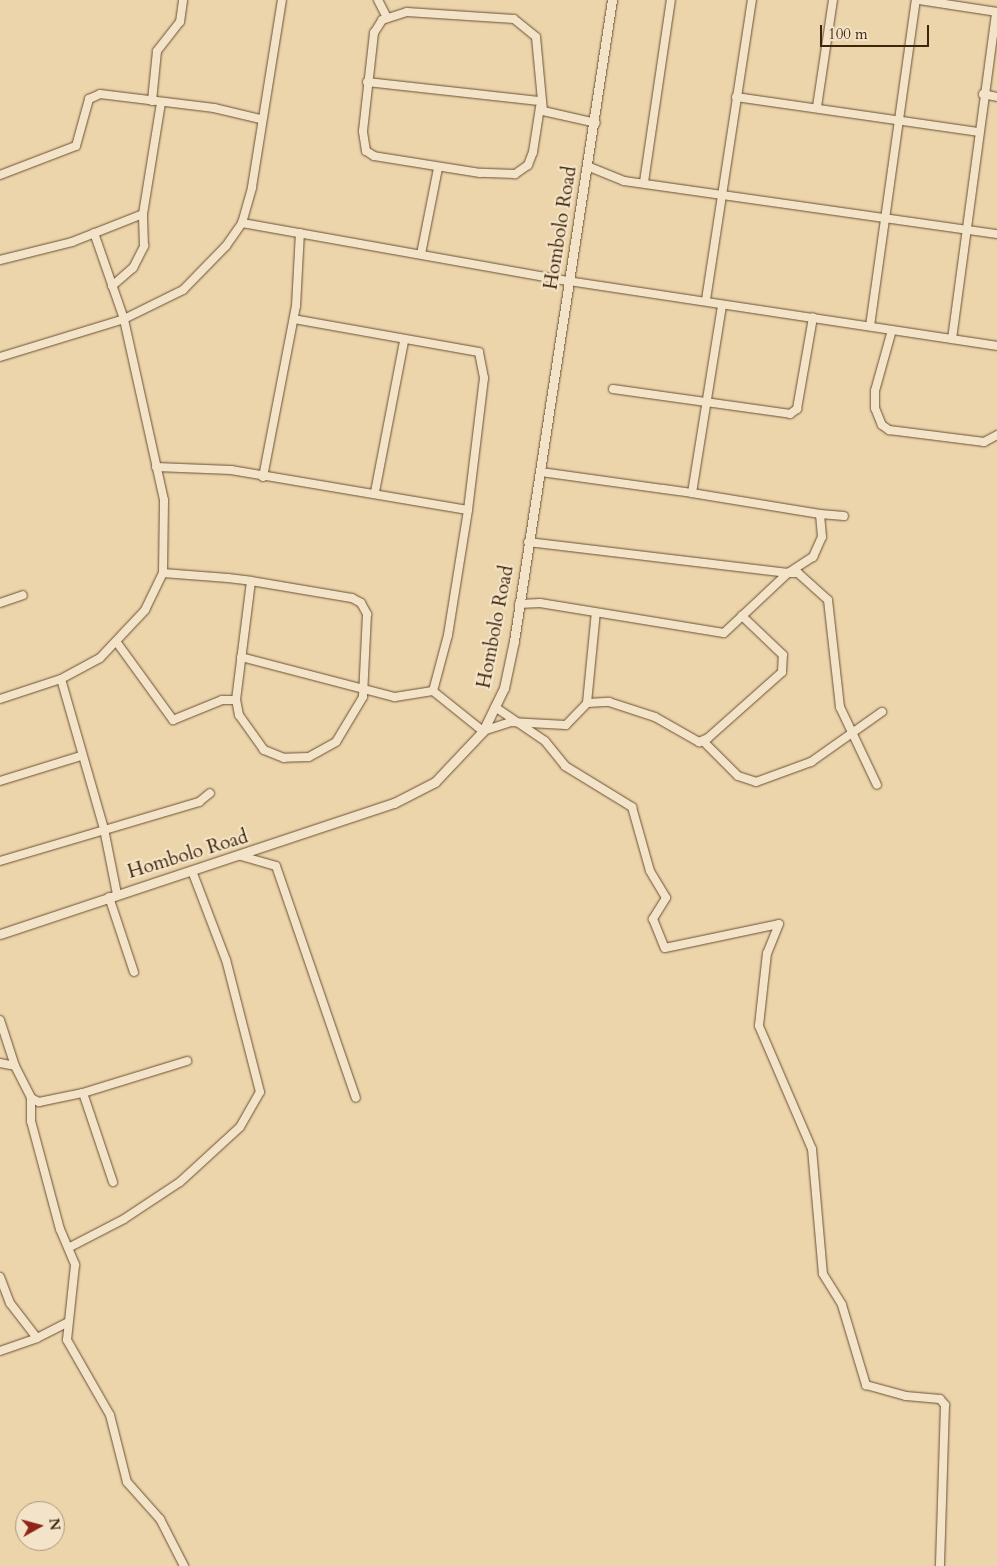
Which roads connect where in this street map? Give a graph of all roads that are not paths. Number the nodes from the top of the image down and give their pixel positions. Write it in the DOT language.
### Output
graph roads {
  1 [pos="184,0"];
  2 [pos="282,0"];
  3 [pos="378,0"];
  4 [pos="612,0"];
  5 [pos="671,0"];
  6 [pos="752,0"];
  7 [pos="833,0"];
  8 [pos="918,0"];
  9 [pos="996,12"];
  10 [pos="387,18"];
  11 [pos="368,82"];
  12 [pos="983,94"];
  13 [pos="736,97"];
  14 [pos="997,97"];
  15 [pos="152,101"];
  16 [pos="161,103"];
  17 [pos="540,104"];
  18 [pos="817,107"];
  19 [pos="899,118"];
  20 [pos="260,119"];
  21 [pos="596,123"];
  22 [pos="979,132"];
  23 [pos="587,166"];
  24 [pos="438,168"];
  25 [pos="0,175"];
  26 [pos="644,182"];
  27 [pos="722,196"];
  28 [pos="143,214"];
  29 [pos="887,217"];
  30 [pos="242,223"];
  31 [pos="965,229"];
  32 [pos="94,233"];
  33 [pos="300,234"];
  34 [pos="997,234"];
  35 [pos="421,254"];
  36 [pos="0,260"];
  37 [pos="568,281"];
  38 [pos="112,286"];
  39 [pos="706,300"];
  40 [pos="722,305"];
  41 [pos="813,317"];
  42 [pos="294,319"];
  43 [pos="124,320"];
  44 [pos="870,326"];
  45 [pos="892,330"];
  46 [pos="952,339"];
  47 [pos="404,342"];
  48 [pos="997,346"];
  49 [pos="0,357"];
  50 [pos="614,389"];
  51 [pos="704,404"];
  52 [pos="997,435"];
  53 [pos="156,467"];
  54 [pos="541,472"];
  55 [pos="264,477"];
  56 [pos="375,492"];
  57 [pos="692,493"];
  58 [pos="468,510"];
  59 [pos="820,514"];
  60 [pos="844,516"];
  61 [pos="528,542"];
  62 [pos="163,573"];
  63 [pos="788,573"];
  64 [pos="251,581"];
  65 [pos="24,595"];
  66 [pos="0,603"];
  67 [pos="519,604"];
  68 [pos="596,612"];
  69 [pos="742,616"];
  70 [pos="118,644"];
  71 [pos="241,657"];
  72 [pos="61,679"];
  73 [pos="365,691"];
  74 [pos="433,691"];
  75 [pos="0,699"];
  76 [pos="236,700"];
  77 [pos="587,704"];
  78 [pos="495,707"];
  79 [pos="882,712"];
  80 [pos="520,722"];
  81 [pos="483,731"];
  82 [pos="852,735"];
  83 [pos="703,741"];
  84 [pos="81,756"];
  85 [pos="0,781"];
  86 [pos="877,785"];
  87 [pos="210,793"];
  88 [pos="104,829"];
  89 [pos="241,856"];
  90 [pos="0,861"];
  91 [pos="192,871"];
  92 [pos="113,895"];
  93 [pos="0,934"];
  94 [pos="134,972"];
  95 [pos="0,1020"];
  96 [pos="187,1061"];
  97 [pos="0,1063"];
  98 [pos="15,1066"];
  99 [pos="83,1093"];
  100 [pos="31,1098"];
  101 [pos="356,1098"];
  102 [pos="113,1182"];
  103 [pos="70,1247"];
  104 [pos="0,1277"];
  105 [pos="67,1323"];
  106 [pos="37,1338"];
  107 [pos="0,1351"];
  108 [pos="184,1566"];
  109 [pos="940,1566"];
  1 -- 15 [label="street"];
  2 -- 20 [label="street"];
  3 -- 10 [label="street"];
  4 -- 21 [label="street, Hombolo Road"];
  5 -- 26 [label="street"];
  6 -- 13 [label="street"];
  7 -- 18 [label="street"];
  8 -- 9 [label="street"];
  8 -- 19 [label="street"];
  9 -- 12 [label="street"];
  10 -- 11 [label="street"];
  10 -- 17 [label="street"];
  11 -- 17 [label="street"];
  11 -- 24 [label="street"];
  12 -- 14 [label="street"];
  12 -- 22 [label="street"];
  13 -- 18 [label="street"];
  13 -- 27 [label="street"];
  15 -- 16 [label="street"];
  15 -- 25 [label="street"];
  16 -- 20 [label="street"];
  16 -- 28 [label="street"];
  17 -- 21 [label="street"];
  17 -- 24 [label="street"];
  18 -- 19 [label="street"];
  19 -- 22 [label="street"];
  19 -- 29 [label="street"];
  20 -- 30 [label="street"];
  21 -- 23 [label="street, Hombolo Road"];
  22 -- 31 [label="street"];
  23 -- 26 [label="street"];
  23 -- 37 [label="street, Hombolo Road"];
  24 -- 35 [label="street"];
  26 -- 27 [label="street"];
  27 -- 29 [label="street"];
  27 -- 39 [label="street"];
  28 -- 32 [label="street"];
  28 -- 38 [label="street"];
  29 -- 31 [label="street"];
  29 -- 44 [label="street"];
  30 -- 33 [label="street"];
  30 -- 43 [label="street"];
  31 -- 34 [label="street"];
  31 -- 46 [label="street"];
  32 -- 36 [label="street"];
  32 -- 38 [label="street"];
  33 -- 35 [label="street"];
  33 -- 42 [label="street"];
  35 -- 37 [label="street"];
  37 -- 39 [label="street"];
  37 -- 54 [label="street, Hombolo Road"];
  38 -- 43 [label="street"];
  39 -- 40 [label="street"];
  40 -- 41 [label="street"];
  40 -- 51 [label="street"];
  41 -- 44 [label="street"];
  41 -- 51 [label="street"];
  42 -- 47 [label="street"];
  42 -- 55 [label="street"];
  43 -- 49 [label="street"];
  43 -- 53 [label="street"];
  44 -- 45 [label="street"];
  45 -- 46 [label="street"];
  45 -- 52 [label="street"];
  46 -- 48 [label="street"];
  47 -- 56 [label="street"];
  47 -- 58 [label="street"];
  50 -- 51 [label="street"];
  51 -- 57 [label="street"];
  53 -- 55 [label="street"];
  53 -- 62 [label="street"];
  54 -- 57 [label="street"];
  54 -- 61 [label="street, Hombolo Road"];
  55 -- 56 [label="street"];
  56 -- 58 [label="street"];
  57 -- 59 [label="street"];
  58 -- 74 [label="street"];
  59 -- 60 [label="street"];
  59 -- 63 [label="street"];
  61 -- 63 [label="street"];
  61 -- 67 [label="street, Hombolo Road"];
  62 -- 64 [label="street"];
  62 -- 70 [label="street"];
  63 -- 69 [label="street"];
  63 -- 82 [label="street"];
  64 -- 71 [label="street"];
  64 -- 73 [label="street"];
  65 -- 66 [label="street"];
  67 -- 68 [label="street"];
  67 -- 78 [label="street, Hombolo Road"];
  68 -- 69 [label="street"];
  68 -- 77 [label="street"];
  69 -- 83 [label="street"];
  70 -- 72 [label="street"];
  70 -- 76 [label="street"];
  71 -- 73 [label="street"];
  71 -- 76 [label="street"];
  72 -- 75 [label="street"];
  72 -- 84 [label="street"];
  73 -- 74 [label="street"];
  73 -- 76 [label="street"];
  74 -- 81 [label="street"];
  77 -- 80 [label="street"];
  77 -- 83 [label="street"];
  78 -- 80 [label="street"];
  78 -- 81 [label="street, Hombolo Road"];
  79 -- 82 [label="street"];
  80 -- 81 [label="street"];
  80 -- 109 [label="street"];
  81 -- 89 [label="street, Hombolo Road"];
  82 -- 83 [label="street"];
  82 -- 86 [label="street"];
  84 -- 85 [label="street"];
  84 -- 88 [label="street"];
  87 -- 88 [label="street"];
  88 -- 90 [label="street"];
  88 -- 92 [label="street"];
  89 -- 91 [label="street, Hombolo Road"];
  89 -- 101 [label="street"];
  91 -- 92 [label="street, Hombolo Road"];
  91 -- 103 [label="street"];
  92 -- 93 [label="street, Hombolo Road"];
  92 -- 94 [label="street"];
  95 -- 98 [label="street"];
  96 -- 99 [label="street"];
  97 -- 98 [label="street"];
  98 -- 100 [label="street"];
  99 -- 100 [label="street"];
  99 -- 102 [label="street"];
  100 -- 103 [label="street"];
  103 -- 105 [label="street"];
  104 -- 106 [label="street"];
  105 -- 106 [label="street"];
  105 -- 108 [label="street"];
  106 -- 107 [label="street"];
}
